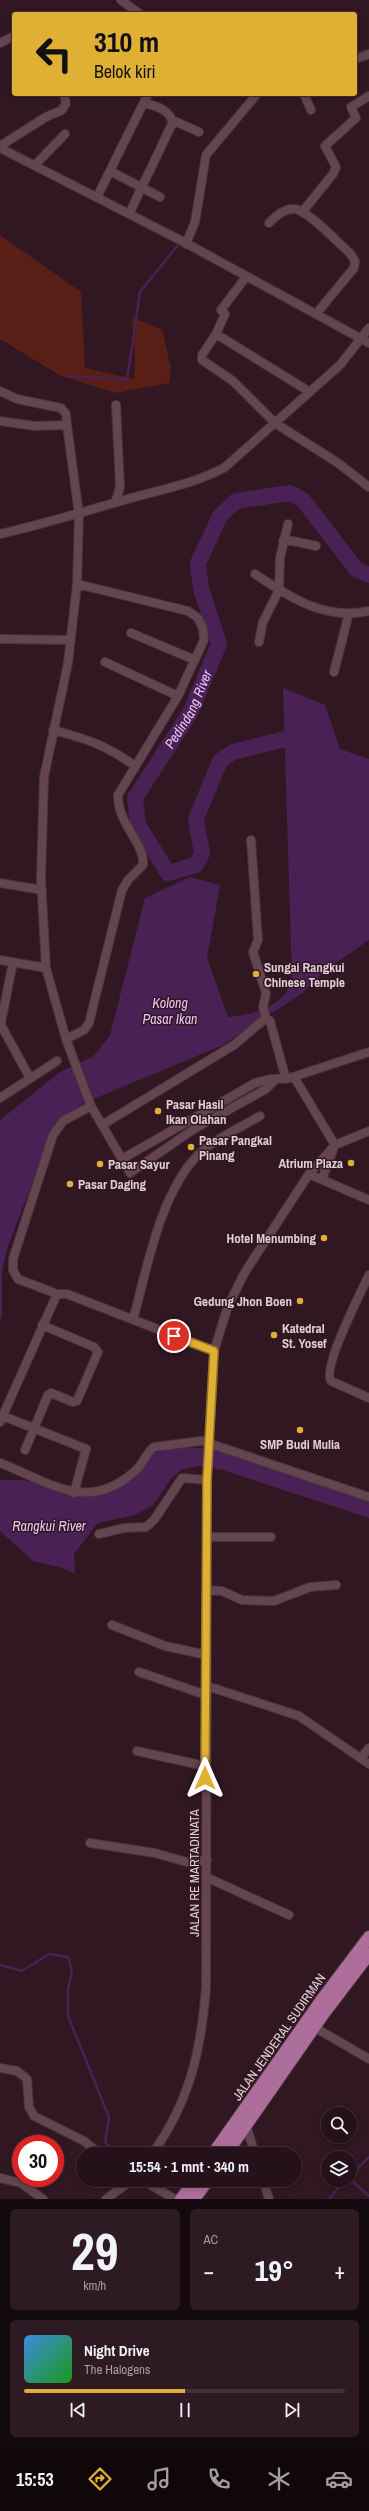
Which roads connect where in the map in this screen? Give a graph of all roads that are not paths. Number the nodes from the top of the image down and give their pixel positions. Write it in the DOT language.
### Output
graph roads {
  1 [pos="121,0"];
  2 [pos="137,12"];
  3 [pos="12,37"];
  4 [pos="0,43"];
  5 [pos="369,54"];
  6 [pos="357,58"];
  7 [pos="64,96"];
  8 [pos="147,96"];
  9 [pos="255,96"];
  10 [pos="305,96"];
  11 [pos="369,96"];
  12 [pos="144,103"];
  13 [pos="311,110"];
  14 [pos="172,120"];
  15 [pos="199,132"];
  16 [pos="65,134"];
  17 [pos="0,147"];
  18 [pos="35,165"];
  19 [pos="110,170"];
  20 [pos="141,186"];
  21 [pos="97,197"];
  22 [pos="160,197"];
  23 [pos="303,211"];
  24 [pos="129,214"];
  25 [pos="269,223"];
  26 [pos="181,241"];
  27 [pos="246,278"];
  28 [pos="316,314"];
  29 [pos="369,328"];
  30 [pos="216,334"];
  31 [pos="361,338"];
  32 [pos="369,343"];
  33 [pos="0,391"];
  34 [pos="310,392"];
  35 [pos="116,405"];
  36 [pos="0,421"];
  37 [pos="275,423"];
  38 [pos="67,426"];
  39 [pos="369,487"];
  40 [pos="115,503"];
  41 [pos="78,515"];
  42 [pos="288,524"];
  43 [pos="0,534"];
  44 [pos="283,541"];
  45 [pos="316,546"];
  46 [pos="255,574"];
  47 [pos="77,584"];
  48 [pos="279,590"];
  49 [pos="369,611"];
  50 [pos="349,613"];
  51 [pos="131,633"];
  52 [pos="0,639"];
  53 [pos="71,640"];
  54 [pos="259,642"];
  55 [pos="195,660"];
  56 [pos="105,662"];
  57 [pos="334,672"];
  58 [pos="178,696"];
  59 [pos="53,730"];
  60 [pos="135,766"];
  61 [pos="251,840"];
  62 [pos="0,883"];
  63 [pos="42,890"];
  64 [pos="0,960"];
  65 [pos="13,962"];
  66 [pos="46,968"];
  67 [pos="266,1017"];
  68 [pos="1,1028"];
  69 [pos="66,1039"];
  70 [pos="369,1052"];
  71 [pos="57,1061"];
  72 [pos="294,1077"];
  73 [pos="30,1078"];
  74 [pos="276,1079"];
  75 [pos="286,1079"];
  76 [pos="0,1098"];
  77 [pos="91,1105"];
  78 [pos="204,1111"];
  79 [pos="260,1116"];
  80 [pos="187,1120"];
  81 [pos="209,1120"];
  82 [pos="102,1125"];
  83 [pos="194,1130"];
  84 [pos="369,1131"];
  85 [pos="335,1145"];
  86 [pos="122,1159"];
  87 [pos="309,1174"];
  88 [pos="322,1179"];
  89 [pos="369,1200"];
  90 [pos="369,1275"];
  91 [pos="57,1294"];
  92 [pos="133,1320"];
  93 [pos="42,1325"];
  94 [pos="214,1351"];
  95 [pos="369,1398"];
  96 [pos="3,1406"];
  97 [pos="1,1419"];
  98 [pos="34,1428"];
  99 [pos="208,1443"];
  100 [pos="25,1450"];
  101 [pos="0,1463"];
  102 [pos="207,1480"];
  103 [pos="74,1493"];
  104 [pos="369,1497"];
  105 [pos="99,1534"];
  106 [pos="207,1537"];
  107 [pos="271,1537"];
  108 [pos="336,1585"];
  109 [pos="207,1590"];
  110 [pos="112,1625"];
  111 [pos="206,1655"];
  112 [pos="139,1672"];
  113 [pos="206,1686"];
  114 [pos="206,1695"];
  115 [pos="369,1748"];
  116 [pos="137,1751"];
  117 [pos="361,1758"];
  118 [pos="369,1764"];
  119 [pos="205,1766"];
  120 [pos="90,1842"];
  121 [pos="207,1859"];
  122 [pos="206,1877"];
  123 [pos="289,1915"];
  124 [pos="369,1937"];
  125 [pos="369,1954"];
  126 [pos="314,2027"];
  127 [pos="369,2060"];
  128 [pos="0,2068"];
  129 [pos="246,2125"];
  130 [pos="89,2147"];
  131 [pos="157,2147"];
  132 [pos="218,2147"];
  133 [pos="231,2147"];
  134 [pos="253,2147"];
  135 [pos="0,2178"];
  136 [pos="122,2187"];
  137 [pos="154,2187"];
  138 [pos="190,2187"];
  139 [pos="203,2187"];
  140 [pos="265,2187"];
  141 [pos="43,2199"];
  142 [pos="106,2199"];
  143 [pos="175,2199"];
  144 [pos="181,2199"];
  145 [pos="194,2199"];
  146 [pos="269,2199"];
  1 -- 2 [label="street"];
  3 -- 4 [label="street"];
  5 -- 6 [label="street"];
  7 -- 17 [label="street"];
  8 -- 12 [label="street"];
  9 -- 26 [label="street"];
  10 -- 13 [label="street"];
  11 -- 23 [label="street"];
  12 -- 14 [label="street"];
  12 -- 19 [label="street"];
  14 -- 15 [label="street"];
  14 -- 20 [label="street"];
  16 -- 18 [label="street"];
  17 -- 18 [label="street"];
  18 -- 21 [label="street"];
  19 -- 20 [label="street"];
  19 -- 21 [label="street"];
  20 -- 22 [label="street"];
  20 -- 24 [label="street"];
  21 -- 24 [label="street"];
  23 -- 25 [label="street"];
  23 -- 28 [label="street"];
  24 -- 26 [label="street"];
  26 -- 27 [label="street"];
  27 -- 28 [label="street"];
  27 -- 30 [label="street"];
  28 -- 31 [label="street"];
  29 -- 31 [label="street"];
  30 -- 34 [label="street"];
  30 -- 37 [label="street"];
  31 -- 32 [label="street"];
  31 -- 34 [label="street"];
  33 -- 38 [label="street"];
  34 -- 37 [label="street"];
  35 -- 40 [label="street"];
  36 -- 38 [label="street"];
  37 -- 39 [label="street"];
  37 -- 40 [label="street"];
  38 -- 41 [label="street"];
  40 -- 41 [label="street"];
  41 -- 43 [label="street"];
  41 -- 47 [label="street"];
  42 -- 44 [label="street"];
  44 -- 45 [label="street"];
  44 -- 48 [label="street"];
  46 -- 48 [label="street"];
  47 -- 53 [label="street"];
  47 -- 55 [label="street"];
  48 -- 50 [label="street"];
  48 -- 54 [label="street"];
  49 -- 50 [label="street"];
  50 -- 57 [label="street"];
  51 -- 55 [label="street"];
  52 -- 53 [label="street"];
  53 -- 59 [label="street"];
  55 -- 58 [label="street"];
  56 -- 58 [label="street"];
  58 -- 60 [label="street"];
  59 -- 60 [label="street"];
  59 -- 63 [label="street"];
  60 -- 69 [label="street"];
  61 -- 67 [label="street"];
  62 -- 63 [label="street"];
  63 -- 66 [label="street"];
  64 -- 65 [label="street"];
  65 -- 66 [label="street"];
  65 -- 68 [label="street"];
  66 -- 69 [label="street"];
  67 -- 75 [label="street"];
  67 -- 82 [label="street"];
  68 -- 73 [label="street"];
  69 -- 77 [label="street"];
  70 -- 72 [label="street"];
  71 -- 73 [label="street"];
  72 -- 75 [label="street"];
  72 -- 85 [label="street"];
  73 -- 76 [label="street"];
  74 -- 75 [label="street"];
  74 -- 78 [label="street"];
  74 -- 81 [label="street"];
  77 -- 82 [label="street"];
  77 -- 91 [label="street"];
  78 -- 80 [label="street"];
  78 -- 81 [label="street"];
  79 -- 92 [label="street"];
  80 -- 83 [label="street"];
  80 -- 86 [label="street"];
  81 -- 83 [label="street"];
  82 -- 86 [label="street"];
  83 -- 86 [label="street"];
  84 -- 85 [label="street"];
  85 -- 87 [label="street, JALAN RE MARTADINATA"];
  85 -- 88 [label="street"];
  87 -- 88 [label="street"];
  87 -- 94 [label="street, JALAN RE MARTADINATA"];
  88 -- 89 [label="street"];
  90 -- 95 [label="street"];
  91 -- 92 [label="street"];
  91 -- 93 [label="street"];
  92 -- 94 [label="street"];
  93 -- 96 [label="street"];
  93 -- 98 [label="street"];
  94 -- 99 [label="street, JALAN RE MARTADINATA"];
  96 -- 97 [label="street"];
  97 -- 98 [label="street"];
  98 -- 100 [label="street"];
  98 -- 103 [label="street"];
  99 -- 102 [label="street, JALAN RE MARTADINATA"];
  99 -- 103 [label="street"];
  99 -- 104 [label="street"];
  101 -- 103 [label="street"];
  102 -- 105 [label="street"];
  102 -- 106 [label="street, JALAN RE MARTADINATA"];
  106 -- 107 [label="street"];
  106 -- 109 [label="street, JALAN RE MARTADINATA"];
  108 -- 109 [label="street"];
  109 -- 111 [label="street, JALAN RE MARTADINATA"];
  110 -- 111 [label="street"];
  111 -- 113 [label="street, JALAN RE MARTADINATA"];
  112 -- 114 [label="street"];
  113 -- 114 [label="street, JALAN RE MARTADINATA"];
  113 -- 117 [label="street"];
  114 -- 119 [label="street, JALAN RE MARTADINATA"];
  115 -- 117 [label="street"];
  116 -- 119 [label="street"];
  117 -- 118 [label="street"];
  119 -- 121 [label="street, JALAN RE MARTADINATA"];
  120 -- 121 [label="street"];
  121 -- 122 [label="street, JALAN RE MARTADINATA"];
  122 -- 123 [label="street"];
  122 -- 131 [label="street, JALAN RE MARTADINATA"];
  124 -- 132 [label="highway, JALAN JENDERAL SUDIRMAN"];
  125 -- 126 [label="highway, JALAN JENDERAL SUDIRMAN"];
  126 -- 127 [label="street"];
  126 -- 129 [label="highway, JALAN JENDERAL SUDIRMAN"];
  128 -- 130 [label="street"];
  129 -- 133 [label="highway, JALAN JENDERAL SUDIRMAN"];
  129 -- 134 [label="street"];
  135 -- 141 [label="street"];
  136 -- 142 [label="street"];
  137 -- 143 [label="street"];
  138 -- 144 [label="highway"];
  139 -- 145 [label="highway"];
  140 -- 146 [label="street"];
}
